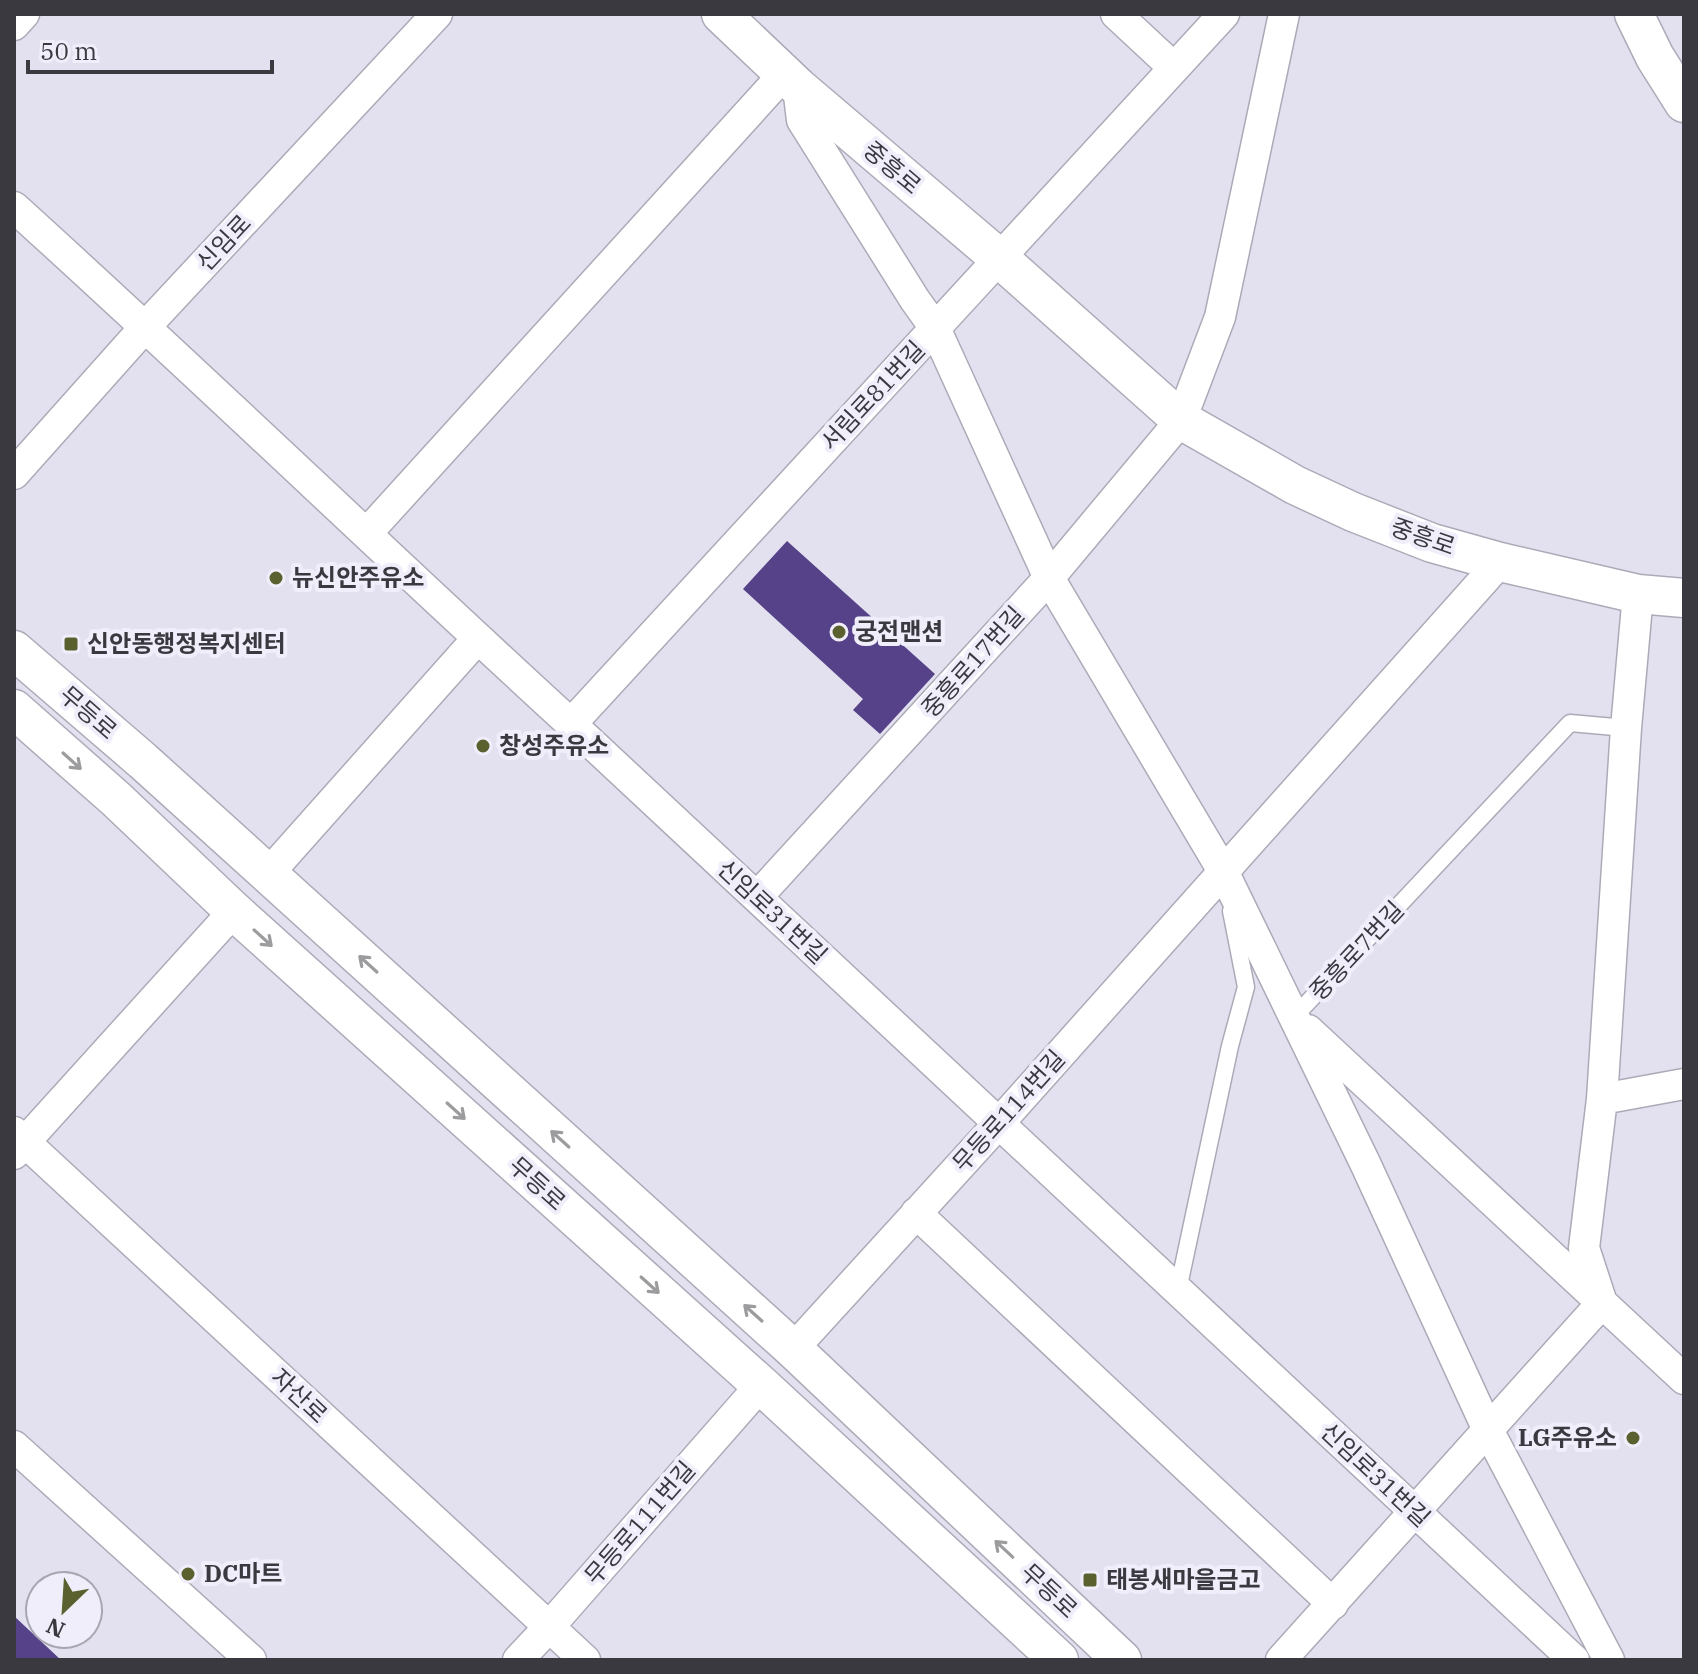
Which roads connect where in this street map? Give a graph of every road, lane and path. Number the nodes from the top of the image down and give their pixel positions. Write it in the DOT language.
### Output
graph roads {
  1 [pos="24,14"];
  2 [pos="437,14"];
  3 [pos="721,14"];
  4 [pos="1116,14"];
  5 [pos="1224,14"];
  6 [pos="1284,14"];
  7 [pos="1634,14"];
  8 [pos="14,25"];
  9 [pos="1174,68"];
  10 [pos="791,80"];
  11 [pos="1684,103"];
  12 [pos="14,207"];
  13 [pos="999,258"];
  14 [pos="146,326"];
  15 [pos="935,328"];
  16 [pos="1181,420"];
  17 [pos="14,474"];
  18 [pos="367,533"];
  19 [pos="1500,562"];
  20 [pos="1049,578"];
  21 [pos="1638,594"];
  22 [pos="1684,598"];
  23 [pos="478,638"];
  24 [pos="14,650"];
  25 [pos="14,709"];
  26 [pos="571,724"];
  27 [pos="1626,728"];
  28 [pos="1223,871"];
  29 [pos="268,874"];
  30 [pos="757,897"];
  31 [pos="234,911"];
  32 [pos="1294,1017"];
  33 [pos="1684,1084"];
  34 [pos="1602,1099"];
  35 [pos="999,1123"];
  36 [pos="18,1143"];
  37 [pos="916,1213"];
  38 [pos="1178,1290"];
  39 [pos="1602,1303"];
  40 [pos="793,1349"];
  41 [pos="1684,1379"];
  42 [pos="761,1385"];
  43 [pos="1488,1430"];
  44 [pos="14,1446"];
  45 [pos="1415,1512"];
  46 [pos="1333,1604"];
  47 [pos="549,1627"];
  48 [pos="251,1660"];
  49 [pos="518,1660"];
  50 [pos="585,1660"];
  51 [pos="1059,1660"];
  52 [pos="1122,1660"];
  53 [pos="1281,1660"];
  54 [pos="1574,1660"];
  55 [pos="1609,1660"];
  1 -- 8 [label="street"];
  2 -- 14 [label="street, 신임로"];
  3 -- 10 [label="street, 중흥로"];
  4 -- 9 [label="street"];
  5 -- 9 [label="street, 서림로81번길"];
  6 -- 16 [label="street"];
  7 -- 11 [label="street"];
  9 -- 13 [label="street, 서림로81번길"];
  10 -- 13 [label="street, 중흥로"];
  10 -- 15 [label="street"];
  10 -- 18 [label="street"];
  12 -- 14 [label="street, 신임로31번길"];
  13 -- 15 [label="street, 서림로81번길"];
  13 -- 16 [label="street, 중흥로"];
  14 -- 17 [label="street, 신임로"];
  14 -- 18 [label="street, 신임로31번길"];
  15 -- 20 [label="street"];
  15 -- 26 [label="street, 서림로81번길"];
  16 -- 19 [label="street, 중흥로"];
  16 -- 20 [label="street, 중흥로17번길"];
  18 -- 23 [label="street, 신임로31번길"];
  19 -- 21 [label="street, 중흥로"];
  19 -- 28 [label="street, 무등로114번길"];
  20 -- 28 [label="street"];
  20 -- 30 [label="street, 중흥로17번길"];
  21 -- 22 [label="street, 중흥로"];
  21 -- 27 [label="street, 중흥로7번길"];
  23 -- 26 [label="street, 신임로31번길"];
  23 -- 29 [label="street"];
  24 -- 29 [label="street, 무등로"];
  25 -- 31 [label="street, 무등로, one-way"];
  26 -- 30 [label="street, 신임로31번길"];
  27 -- 32 [label="lane, 중흥로7번길"];
  27 -- 34 [label="street, 중흥로7번길"];
  28 -- 32 [label="street"];
  28 -- 35 [label="street, 무등로114번길"];
  28 -- 38 [label="lane"];
  40 -- 29 [label="street, 무등로, one-way"];
  30 -- 35 [label="street, 신임로31번길"];
  31 -- 36 [label="street"];
  31 -- 42 [label="street, 무등로, one-way"];
  32 -- 39 [label="street, 중흥로7번길"];
  32 -- 43 [label="street"];
  33 -- 34 [label="street"];
  34 -- 39 [label="street, 중흥로7번길"];
  35 -- 37 [label="street, 무등로114번길"];
  35 -- 38 [label="street, 신임로31번길"];
  36 -- 47 [label="street, 자산로"];
  37 -- 40 [label="street, 무등로114번길"];
  37 -- 46 [label="street"];
  38 -- 45 [label="street, 신임로31번길"];
  39 -- 41 [label="street, 중흥로7번길"];
  39 -- 43 [label="street"];
  52 -- 40 [label="street, 무등로, one-way"];
  42 -- 47 [label="street, 무등로111번길"];
  42 -- 51 [label="street, 무등로"];
  43 -- 45 [label="street"];
  43 -- 55 [label="street"];
  44 -- 48 [label="street"];
  45 -- 46 [label="street"];
  45 -- 54 [label="street, 신임로31번길"];
  46 -- 53 [label="street"];
  47 -- 49 [label="street, 무등로111번길"];
  47 -- 50 [label="street, 자산로"];
}
